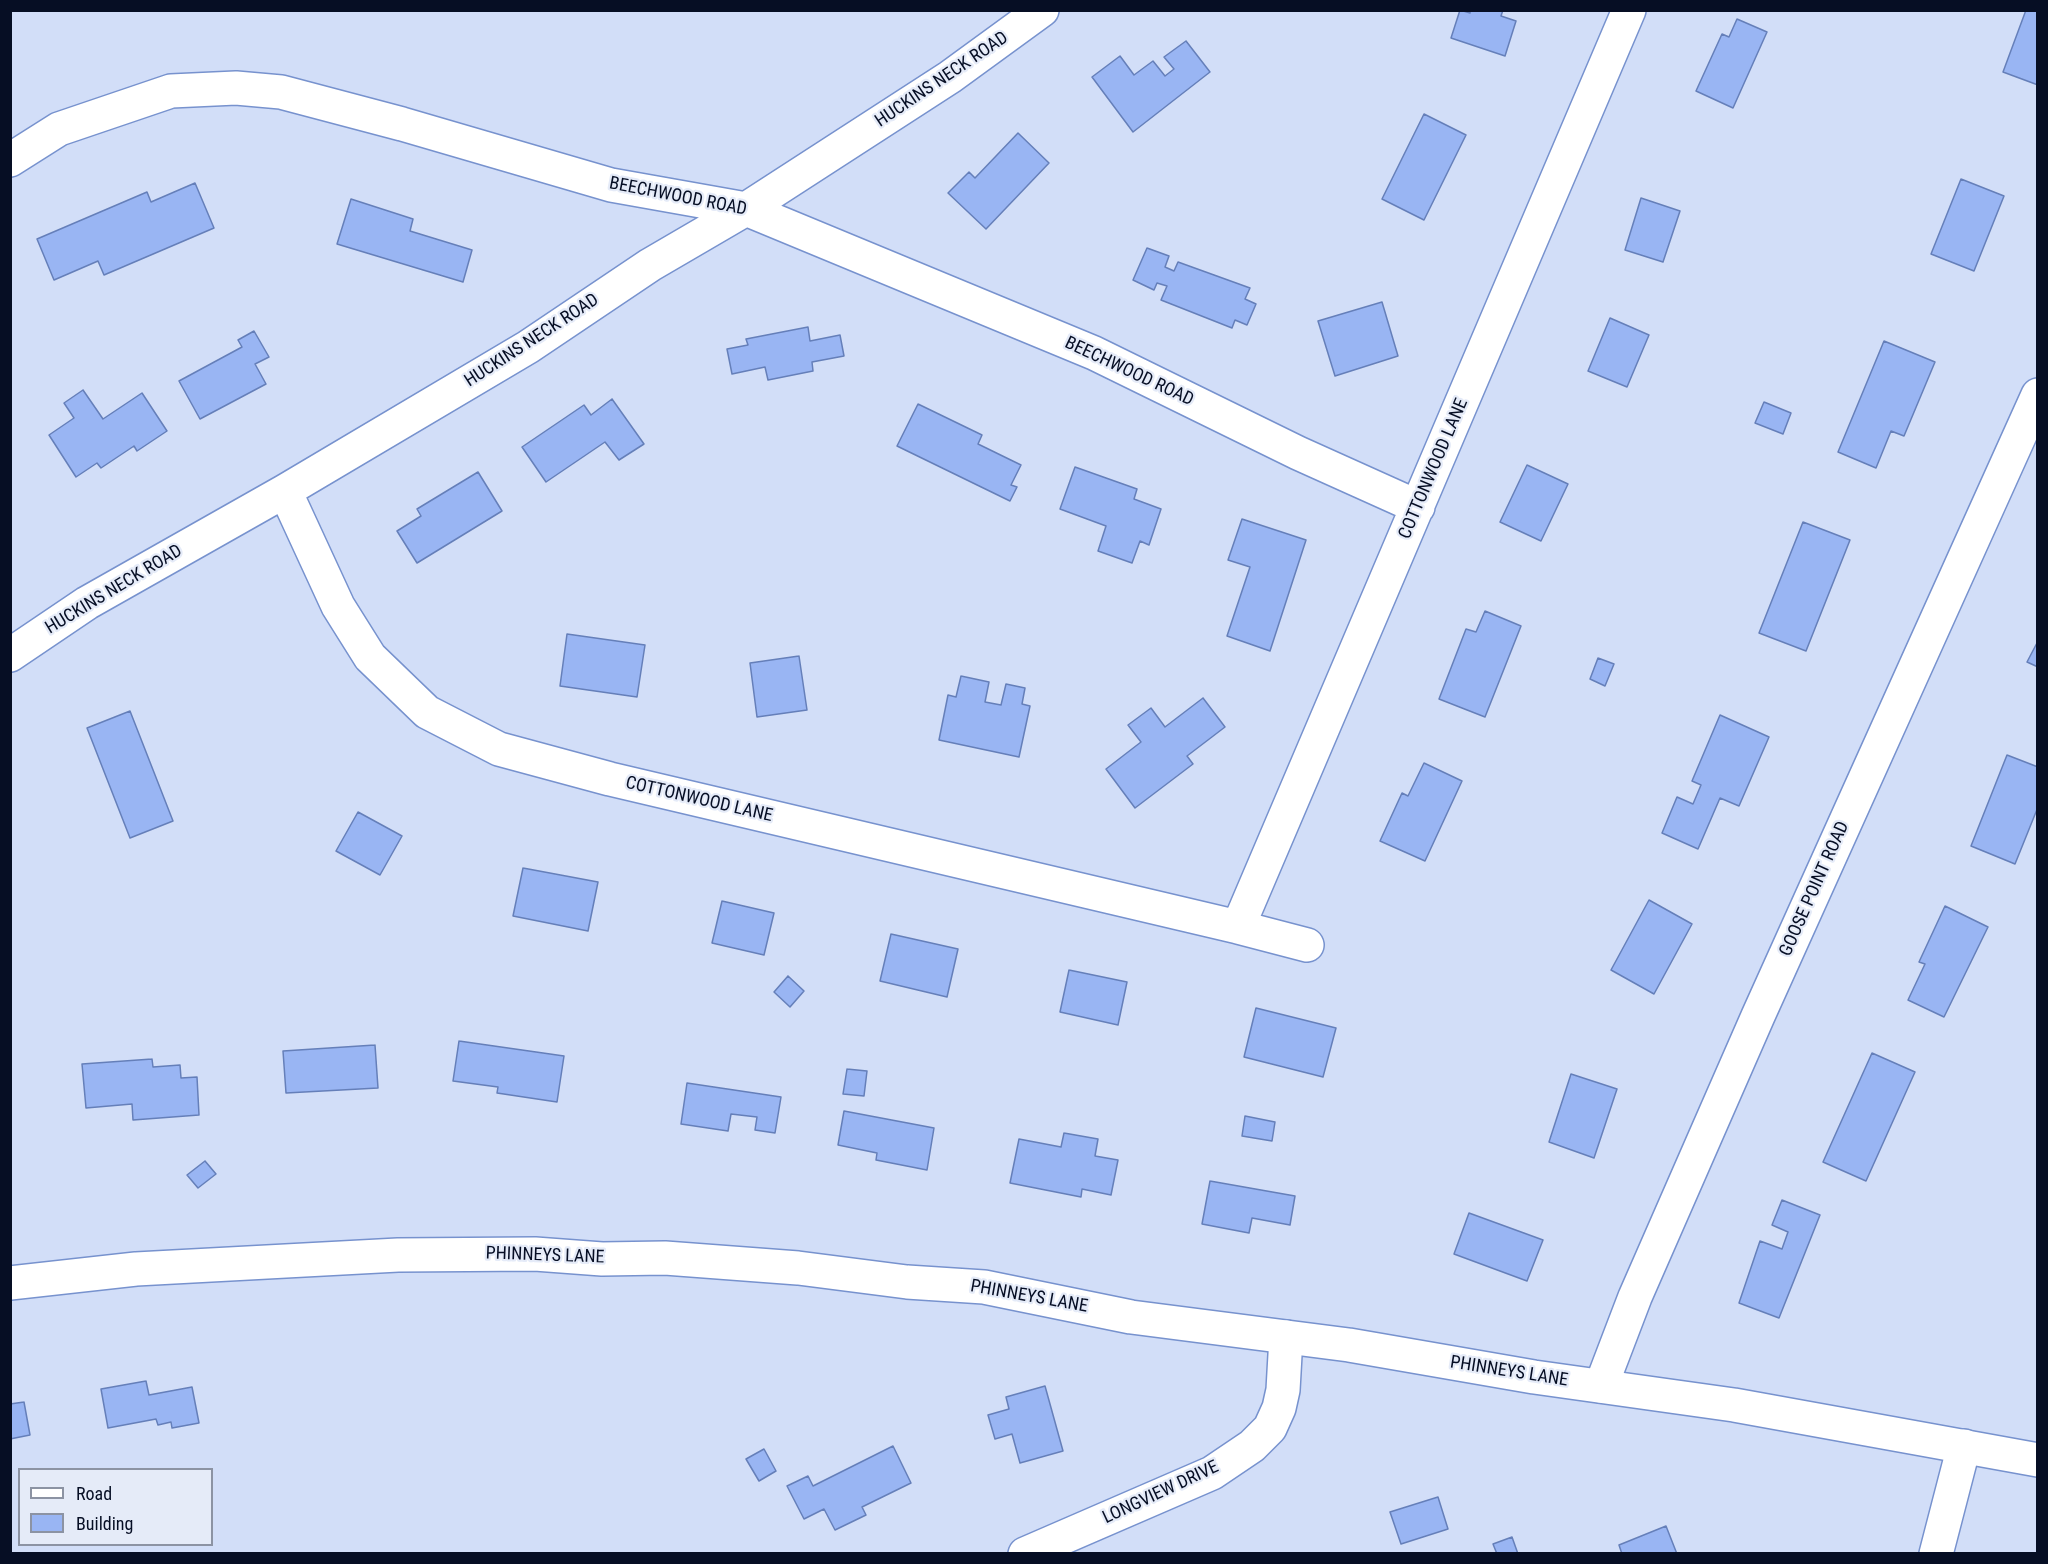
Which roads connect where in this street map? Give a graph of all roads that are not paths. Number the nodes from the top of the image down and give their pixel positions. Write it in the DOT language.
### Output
graph roads {
  1 [pos="1042,10"];
  2 [pos="1629,10"];
  3 [pos="10,160"];
  4 [pos="746,208"];
  5 [pos="2037,395"];
  6 [pos="285,491"];
  7 [pos="1418,507"];
  8 [pos="10,655"];
  9 [pos="1238,927"];
  10 [pos="1307,945"];
  11 [pos="10,1283"];
  12 [pos="1286,1337"];
  13 [pos="1601,1386"];
  14 [pos="1964,1446"];
  15 [pos="2037,1460"];
  16 [pos="1025,1554"];
  17 [pos="1936,1554"];
  1 -- 4 [label="street, HUCKINS NECK ROAD"];
  2 -- 7 [label="street, COTTONWOOD LANE"];
  3 -- 4 [label="street, BEECHWOOD ROAD"];
  4 -- 6 [label="street, HUCKINS NECK ROAD"];
  4 -- 7 [label="street, BEECHWOOD ROAD"];
  5 -- 13 [label="street, GOOSE POINT ROAD"];
  6 -- 8 [label="street, HUCKINS NECK ROAD"];
  6 -- 9 [label="street, COTTONWOOD LANE"];
  7 -- 9 [label="street, COTTONWOOD LANE"];
  9 -- 10 [label="street, COTTONWOOD LANE"];
  11 -- 12 [label="street, PHINNEYS LANE"];
  12 -- 13 [label="street, PHINNEYS LANE"];
  12 -- 16 [label="street, LONGVIEW DRIVE"];
  13 -- 14 [label="street, PHINNEYS LANE"];
  14 -- 15 [label="street, PHINNEYS LANE"];
  14 -- 17 [label="street"];
}
